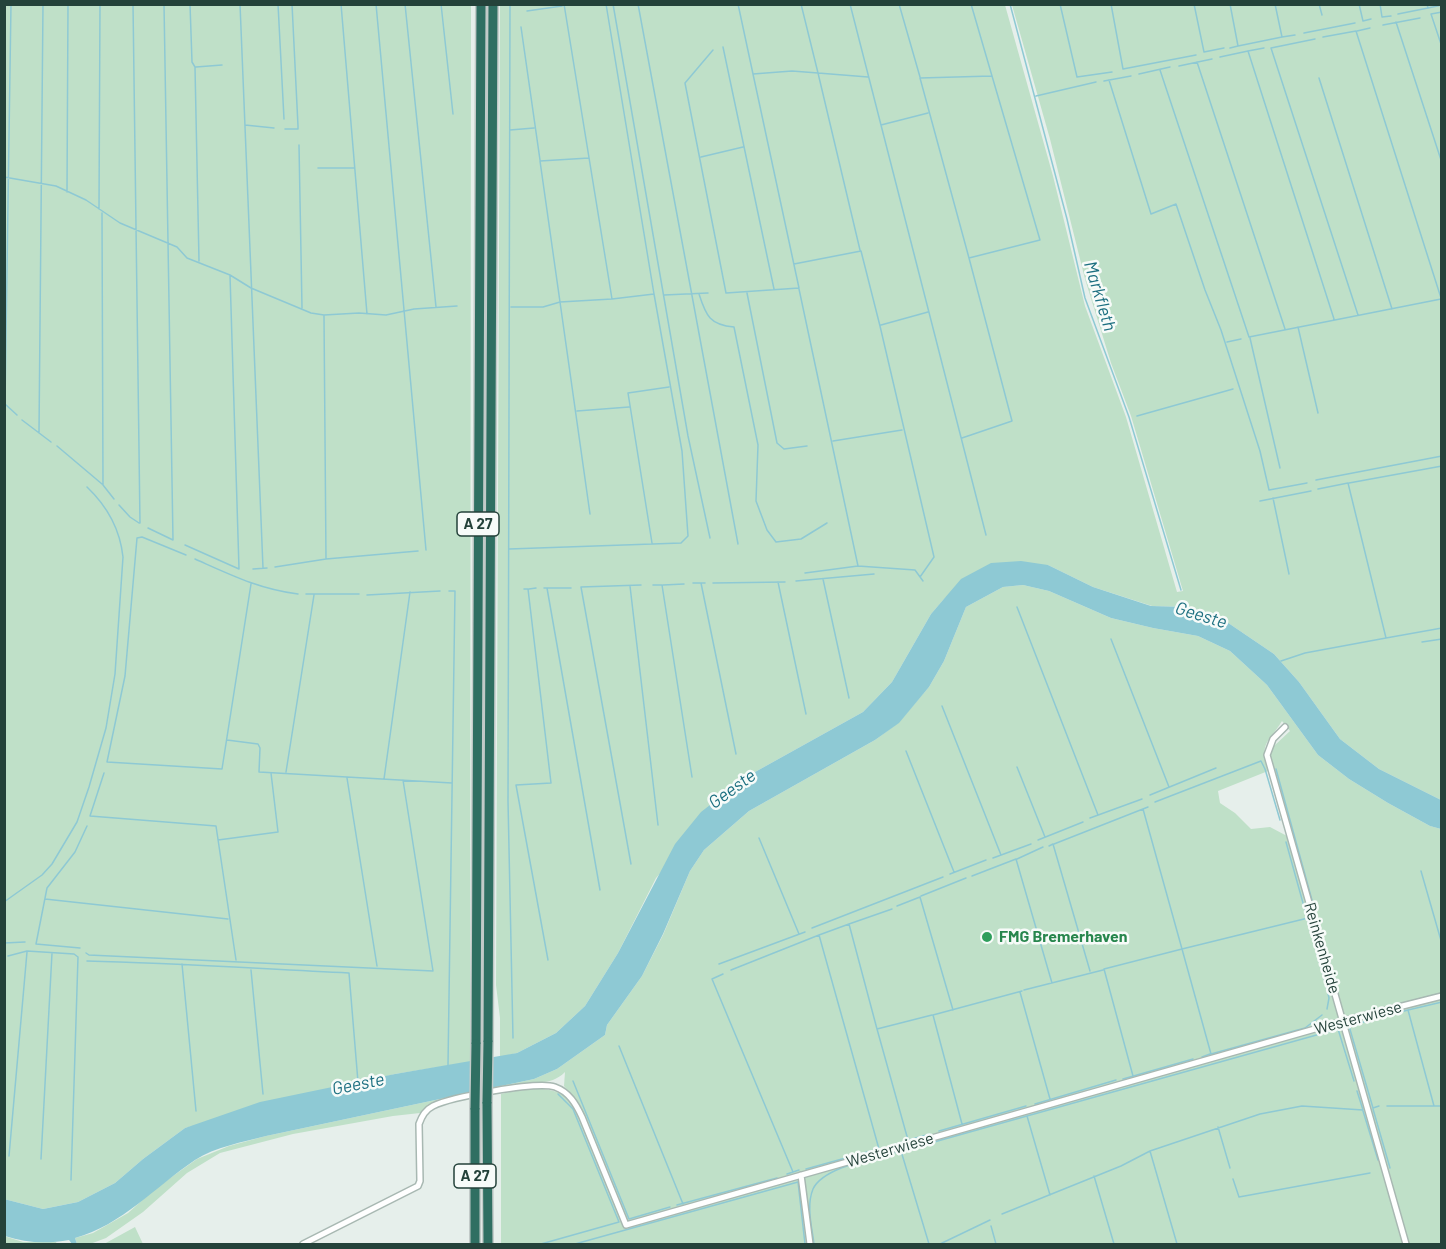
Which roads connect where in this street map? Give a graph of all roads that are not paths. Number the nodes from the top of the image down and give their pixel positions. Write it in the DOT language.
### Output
graph roads {
  1 [pos="481,4"];
  2 [pos="493,4"];
  3 [pos="1286,727"];
  4 [pos="1442,996"];
  5 [pos="1343,1021"];
  6 [pos="801,1175"];
  7 [pos="488,1209"];
  8 [pos="303,1245"];
  9 [pos="475,1245"];
  10 [pos="488,1245"];
  11 [pos="495,1245"];
  12 [pos="810,1245"];
  13 [pos="1406,1245"];
  1 -- 9 [label="highway, A 27, bridge"];
  2 -- 7 [label="highway, A 27, bridge"];
  3 -- 5 [label="street, Reinkenheide"];
  4 -- 5 [label="street, Westerwiese"];
  5 -- 6 [label="street, Westerwiese"];
  5 -- 13 [label="street, Reinkenheide"];
  6 -- 8 [label="street, Westerwiese"];
  6 -- 12 [label="street"];
  7 -- 10 [label="highway, A 27"];
  7 -- 11 [label="highway"];
}
